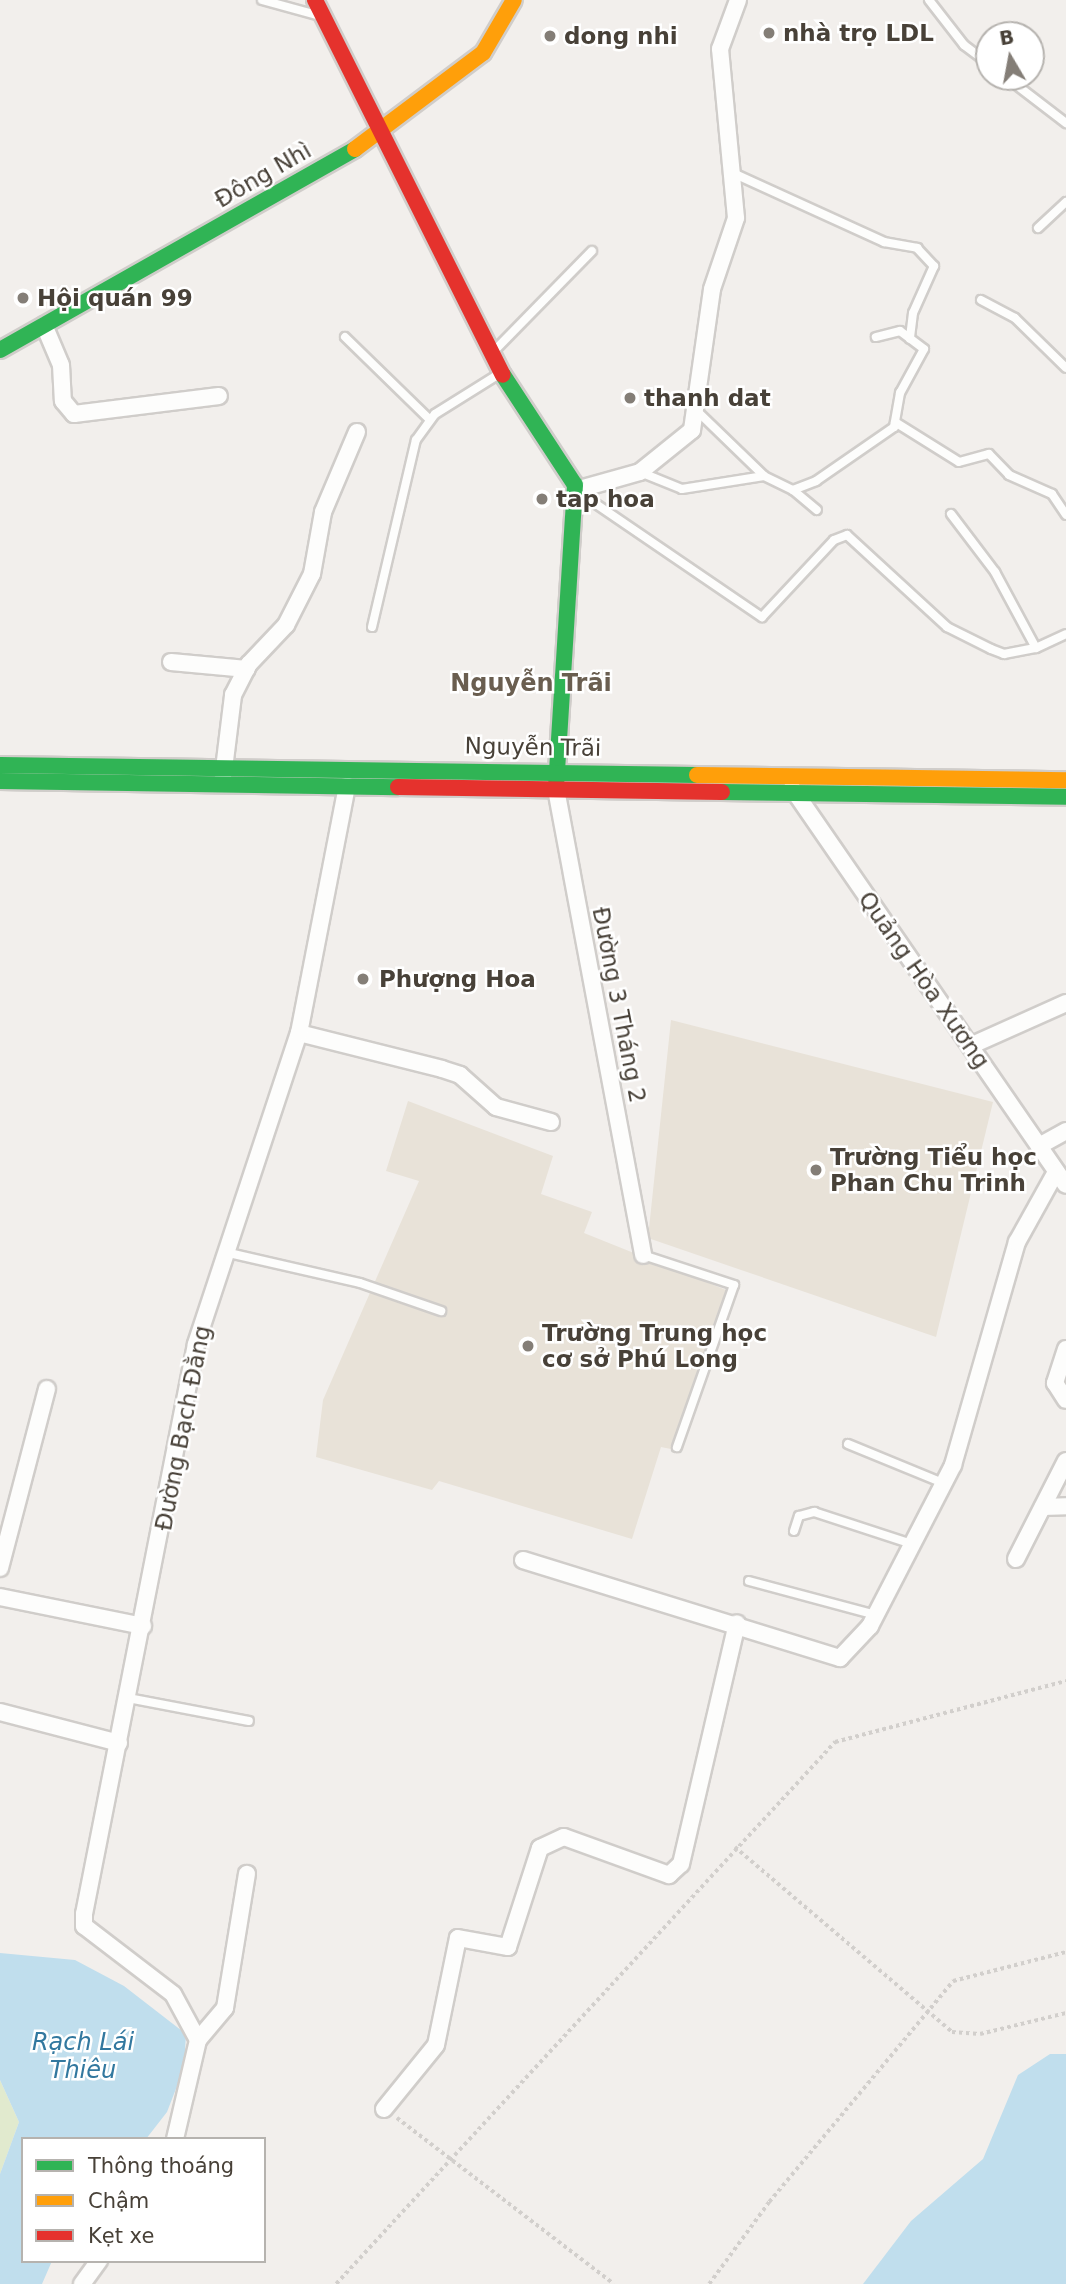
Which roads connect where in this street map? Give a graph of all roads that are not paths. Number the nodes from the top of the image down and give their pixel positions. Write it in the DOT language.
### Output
graph roads {
  1 [pos="262,0"];
  2 [pos="315,0"];
  3 [pos="514,0"];
  4 [pos="738,0"];
  5 [pos="929,0"];
  6 [pos="324,17"];
  7 [pos="975,53"];
  8 [pos="1024,91"];
  9 [pos="1066,123"];
  10 [pos="384,132"];
  11 [pos="735,174"];
  12 [pos="1066,202"];
  13 [pos="1038,228"];
  14 [pos="592,251"];
  15 [pos="981,300"];
  16 [pos="44,325"];
  17 [pos="345,337"];
  18 [pos="876,337"];
  19 [pos="910,339"];
  20 [pos="0,350"];
  21 [pos="492,353"];
  22 [pos="1066,368"];
  23 [pos="501,372"];
  24 [pos="219,396"];
  25 [pos="697,411"];
  26 [pos="429,419"];
  27 [pos="895,422"];
  28 [pos="357,432"];
  29 [pos="640,472"];
  30 [pos="764,475"];
  31 [pos="793,490"];
  32 [pos="576,494"];
  33 [pos="817,510"];
  34 [pos="951,514"];
  35 [pos="1066,515"];
  36 [pos="372,627"];
  37 [pos="1066,634"];
  38 [pos="1036,648"];
  39 [pos="171,662"];
  40 [pos="247,669"];
  41 [pos="0,765"];
  42 [pos="223,768"];
  43 [pos="557,769"];
  44 [pos="783,775"];
  45 [pos="1066,780"];
  46 [pos="0,781"];
  47 [pos="223,785"];
  48 [pos="348,786"];
  49 [pos="556,789"];
  50 [pos="795,793"];
  51 [pos="1066,797"];
  52 [pos="1066,1003"];
  53 [pos="299,1033"];
  54 [pos="970,1046"];
  55 [pos="551,1122"];
  56 [pos="1066,1131"];
  57 [pos="1039,1146"];
  58 [pos="1063,1179"];
  59 [pos="229,1253"];
  60 [pos="643,1255"];
  61 [pos="441,1311"];
  62 [pos="1066,1349"];
  63 [pos="47,1389"];
  64 [pos="1066,1400"];
  65 [pos="848,1444"];
  66 [pos="677,1447"];
  67 [pos="1066,1461"];
  68 [pos="943,1483"];
  69 [pos="1066,1506"];
  70 [pos="1043,1507"];
  71 [pos="5,1523"];
  72 [pos="794,1531"];
  73 [pos="912,1544"];
  74 [pos="1016,1559"];
  75 [pos="523,1560"];
  76 [pos="0,1568"];
  77 [pos="749,1581"];
  78 [pos="0,1597"];
  79 [pos="876,1615"];
  80 [pos="737,1623"];
  81 [pos="143,1626"];
  82 [pos="128,1698"];
  83 [pos="0,1713"];
  84 [pos="249,1721"];
  85 [pos="119,1743"];
  86 [pos="247,1874"];
  87 [pos="197,2047"];
  88 [pos="384,2109"];
  89 [pos="176,2137"];
  90 [pos="98,2263"];
  91 [pos="82,2284"];
  1 -- 6 [label="lane"];
  2 -- 6 [label="main road"];
  3 -- 10 [label="main road, Đông Nhì"];
  4 -- 11 [label="street"];
  5 -- 7 [label="lane"];
  6 -- 10 [label="main road"];
  8 -- 9 [label="lane"];
  10 -- 16 [label="main road, Đông Nhì"];
  10 -- 21 [label="main road"];
  11 -- 19 [label="lane"];
  11 -- 25 [label="street"];
  12 -- 13 [label="lane"];
  14 -- 21 [label="lane"];
  15 -- 22 [label="lane"];
  16 -- 20 [label="main road, Đông Nhì"];
  16 -- 24 [label="street"];
  17 -- 26 [label="lane"];
  18 -- 19 [label="lane"];
  19 -- 27 [label="lane"];
  21 -- 23 [label="main road"];
  23 -- 26 [label="lane"];
  23 -- 32 [label="main road"];
  25 -- 29 [label="street"];
  25 -- 30 [label="lane"];
  26 -- 36 [label="lane"];
  27 -- 31 [label="lane"];
  27 -- 35 [label="lane"];
  28 -- 40 [label="street"];
  29 -- 30 [label="lane"];
  29 -- 32 [label="street"];
  30 -- 31 [label="lane"];
  31 -- 33 [label="lane"];
  32 -- 38 [label="lane"];
  32 -- 43 [label="main road, Đường 3 Tháng 2"];
  34 -- 38 [label="lane"];
  37 -- 38 [label="lane"];
  39 -- 40 [label="street"];
  40 -- 42 [label="street"];
  41 -- 42 [label="main road, Nguyễn Trãi"];
  42 -- 43 [label="main road, Nguyễn Trãi"];
  42 -- 47 [label="street"];
  43 -- 44 [label="main road, Nguyễn Trãi"];
  43 -- 49 [label="main road, Đường 3 Tháng 2"];
  44 -- 45 [label="main road, Nguyễn Trãi"];
  44 -- 50 [label="street, Quảng Hòa Xương"];
  46 -- 47 [label="main road, Nguyễn Trãi"];
  47 -- 48 [label="main road, Nguyễn Trãi"];
  48 -- 49 [label="main road, Nguyễn Trãi"];
  48 -- 53 [label="street, Đường Bạch Đằng"];
  49 -- 50 [label="main road, Nguyễn Trãi"];
  49 -- 60 [label="street, Đường 3 Tháng 2"];
  50 -- 51 [label="main road, Nguyễn Trãi"];
  50 -- 54 [label="street, Quảng Hòa Xương"];
  52 -- 54 [label="street"];
  53 -- 55 [label="street"];
  53 -- 59 [label="street, Đường Bạch Đằng"];
  54 -- 57 [label="street, Quảng Hòa Xương"];
  56 -- 57 [label="street"];
  57 -- 58 [label="street, Quảng Hòa Xương"];
  58 -- 68 [label="street"];
  59 -- 61 [label="lane"];
  59 -- 81 [label="street, Đường Bạch Đằng"];
  60 -- 66 [label="lane, Đường 3 Tháng 2"];
  62 -- 64 [label="street"];
  63 -- 71 [label="street"];
  65 -- 68 [label="lane"];
  67 -- 70 [label="street"];
  68 -- 73 [label="street"];
  69 -- 70 [label="street"];
  70 -- 74 [label="street"];
  71 -- 76 [label="street"];
  72 -- 73 [label="lane"];
  73 -- 79 [label="street"];
  75 -- 80 [label="street"];
  77 -- 79 [label="lane"];
  78 -- 81 [label="street"];
  79 -- 80 [label="street"];
  80 -- 88 [label="street"];
  81 -- 82 [label="street, Đường Bạch Đằng"];
  82 -- 84 [label="lane"];
  82 -- 85 [label="street, Đường Bạch Đằng"];
  83 -- 85 [label="street"];
  85 -- 87 [label="street, Đường Bạch Đằng"];
  86 -- 87 [label="street"];
  87 -- 89 [label="street"];
  90 -- 91 [label="street"];
}
